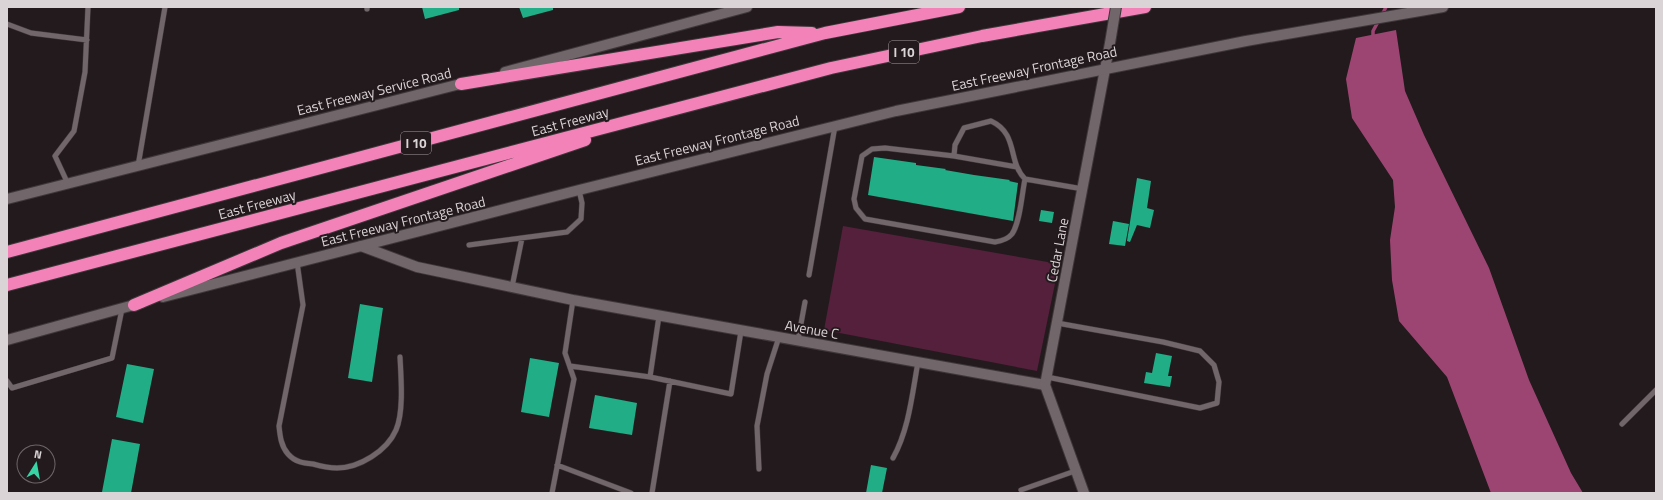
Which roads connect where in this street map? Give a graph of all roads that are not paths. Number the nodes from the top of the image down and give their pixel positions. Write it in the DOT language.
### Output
graph roads {
  1 [pos="88,7"];
  2 [pos="165,7"];
  3 [pos="747,7"];
  4 [pos="959,7"];
  5 [pos="1116,7"];
  6 [pos="1145,7"];
  7 [pos="1443,7"];
  8 [pos="7,24"];
  9 [pos="825,33"];
  10 [pos="87,40"];
  11 [pos="1106,68"];
  12 [pos="461,84"];
  13 [pos="666,111"];
  14 [pos="836,125"];
  15 [pos="954,156"];
  16 [pos="138,166"];
  17 [pos="1017,167"];
  18 [pos="1025,179"];
  19 [pos="68,184"];
  20 [pos="1083,189"];
  21 [pos="579,190"];
  22 [pos="7,194"];
  23 [pos="18,196"];
  24 [pos="7,199"];
  25 [pos="522,238"];
  26 [pos="469,245"];
  27 [pos="361,246"];
  28 [pos="7,252"];
  29 [pos="297,262"];
  30 [pos="809,275"];
  31 [pos="7,285"];
  32 [pos="512,287"];
  33 [pos="573,300"];
  34 [pos="804,302"];
  35 [pos="128,306"];
  36 [pos="659,316"];
  37 [pos="1057,323"];
  38 [pos="741,330"];
  39 [pos="779,337"];
  40 [pos="7,340"];
  41 [pos="798,340"];
  42 [pos="400,357"];
  43 [pos="918,362"];
  44 [pos="570,366"];
  45 [pos="650,377"];
  46 [pos="7,381"];
  47 [pos="670,381"];
  48 [pos="1046,381"];
  49 [pos="1656,390"];
  50 [pos="1622,424"];
  51 [pos="893,458"];
  52 [pos="557,465"];
  53 [pos="759,469"];
  54 [pos="1075,471"];
  55 [pos="1021,490"];
  56 [pos="552,493"];
  57 [pos="631,493"];
  58 [pos="652,493"];
  59 [pos="1084,493"];
  1 -- 10 [label="lane"];
  2 -- 16 [label="lane"];
  3 -- 12 [label="main road, East Freeway Service Road"];
  4 -- 9 [label="highway, East Freeway / I 10"];
  5 -- 11 [label="main road, Cedar Lane, bridge"];
  6 -- 13 [label="highway, East Freeway / I 10"];
  7 -- 11 [label="main road, East Freeway Frontage Road"];
  8 -- 10 [label="lane"];
  9 -- 12 [label="highway"];
  9 -- 28 [label="highway, East Freeway / I 10"];
  10 -- 19 [label="lane"];
  11 -- 14 [label="main road, East Freeway Frontage Road"];
  11 -- 20 [label="main road, Cedar Lane"];
  12 -- 16 [label="main road, East Freeway Service Road"];
  13 -- 31 [label="highway, East Freeway / I 10"];
  13 -- 35 [label="highway"];
  14 -- 21 [label="main road, East Freeway Frontage Road"];
  14 -- 30 [label="lane"];
  15 -- 17 [label="lane"];
  15 -- 17 [label="lane"];
  15 -- 18 [label="lane"];
  16 -- 19 [label="main road, East Freeway Service Road"];
  17 -- 18 [label="lane"];
  18 -- 20 [label="lane"];
  19 -- 23 [label="main road, East Freeway Service Road"];
  20 -- 37 [label="main road, Cedar Lane"];
  21 -- 25 [label="lane"];
  21 -- 27 [label="main road, East Freeway Frontage Road"];
  22 -- 23 [label="main road"];
  23 -- 24 [label="main road, East Freeway Service Road"];
  25 -- 26 [label="lane"];
  25 -- 32 [label="lane"];
  27 -- 29 [label="main road, East Freeway Frontage Road"];
  27 -- 32 [label="main road, Avenue C"];
  29 -- 35 [label="main road, East Freeway Frontage Road"];
  29 -- 42 [label="lane"];
  32 -- 33 [label="main road, Avenue C"];
  33 -- 36 [label="main road, Avenue C"];
  33 -- 44 [label="lane"];
  34 -- 41 [label="lane"];
  35 -- 40 [label="main road, East Freeway Frontage Road"];
  35 -- 46 [label="lane"];
  36 -- 38 [label="main road, Avenue C"];
  36 -- 45 [label="lane"];
  37 -- 48 [label="main road, Cedar Lane"];
  37 -- 48 [label="lane"];
  38 -- 39 [label="main road, Avenue C"];
  38 -- 47 [label="lane"];
  39 -- 41 [label="main road, Avenue C"];
  39 -- 53 [label="lane"];
  41 -- 43 [label="main road, Avenue C"];
  43 -- 48 [label="main road, Avenue C"];
  43 -- 51 [label="lane"];
  44 -- 45 [label="lane"];
  44 -- 52 [label="lane"];
  45 -- 47 [label="lane"];
  47 -- 58 [label="lane"];
  48 -- 54 [label="main road, Cedar Lane"];
  49 -- 50 [label="lane"];
  52 -- 56 [label="lane"];
  52 -- 57 [label="lane"];
  54 -- 55 [label="lane"];
  54 -- 59 [label="main road, Cedar Lane"];
}
